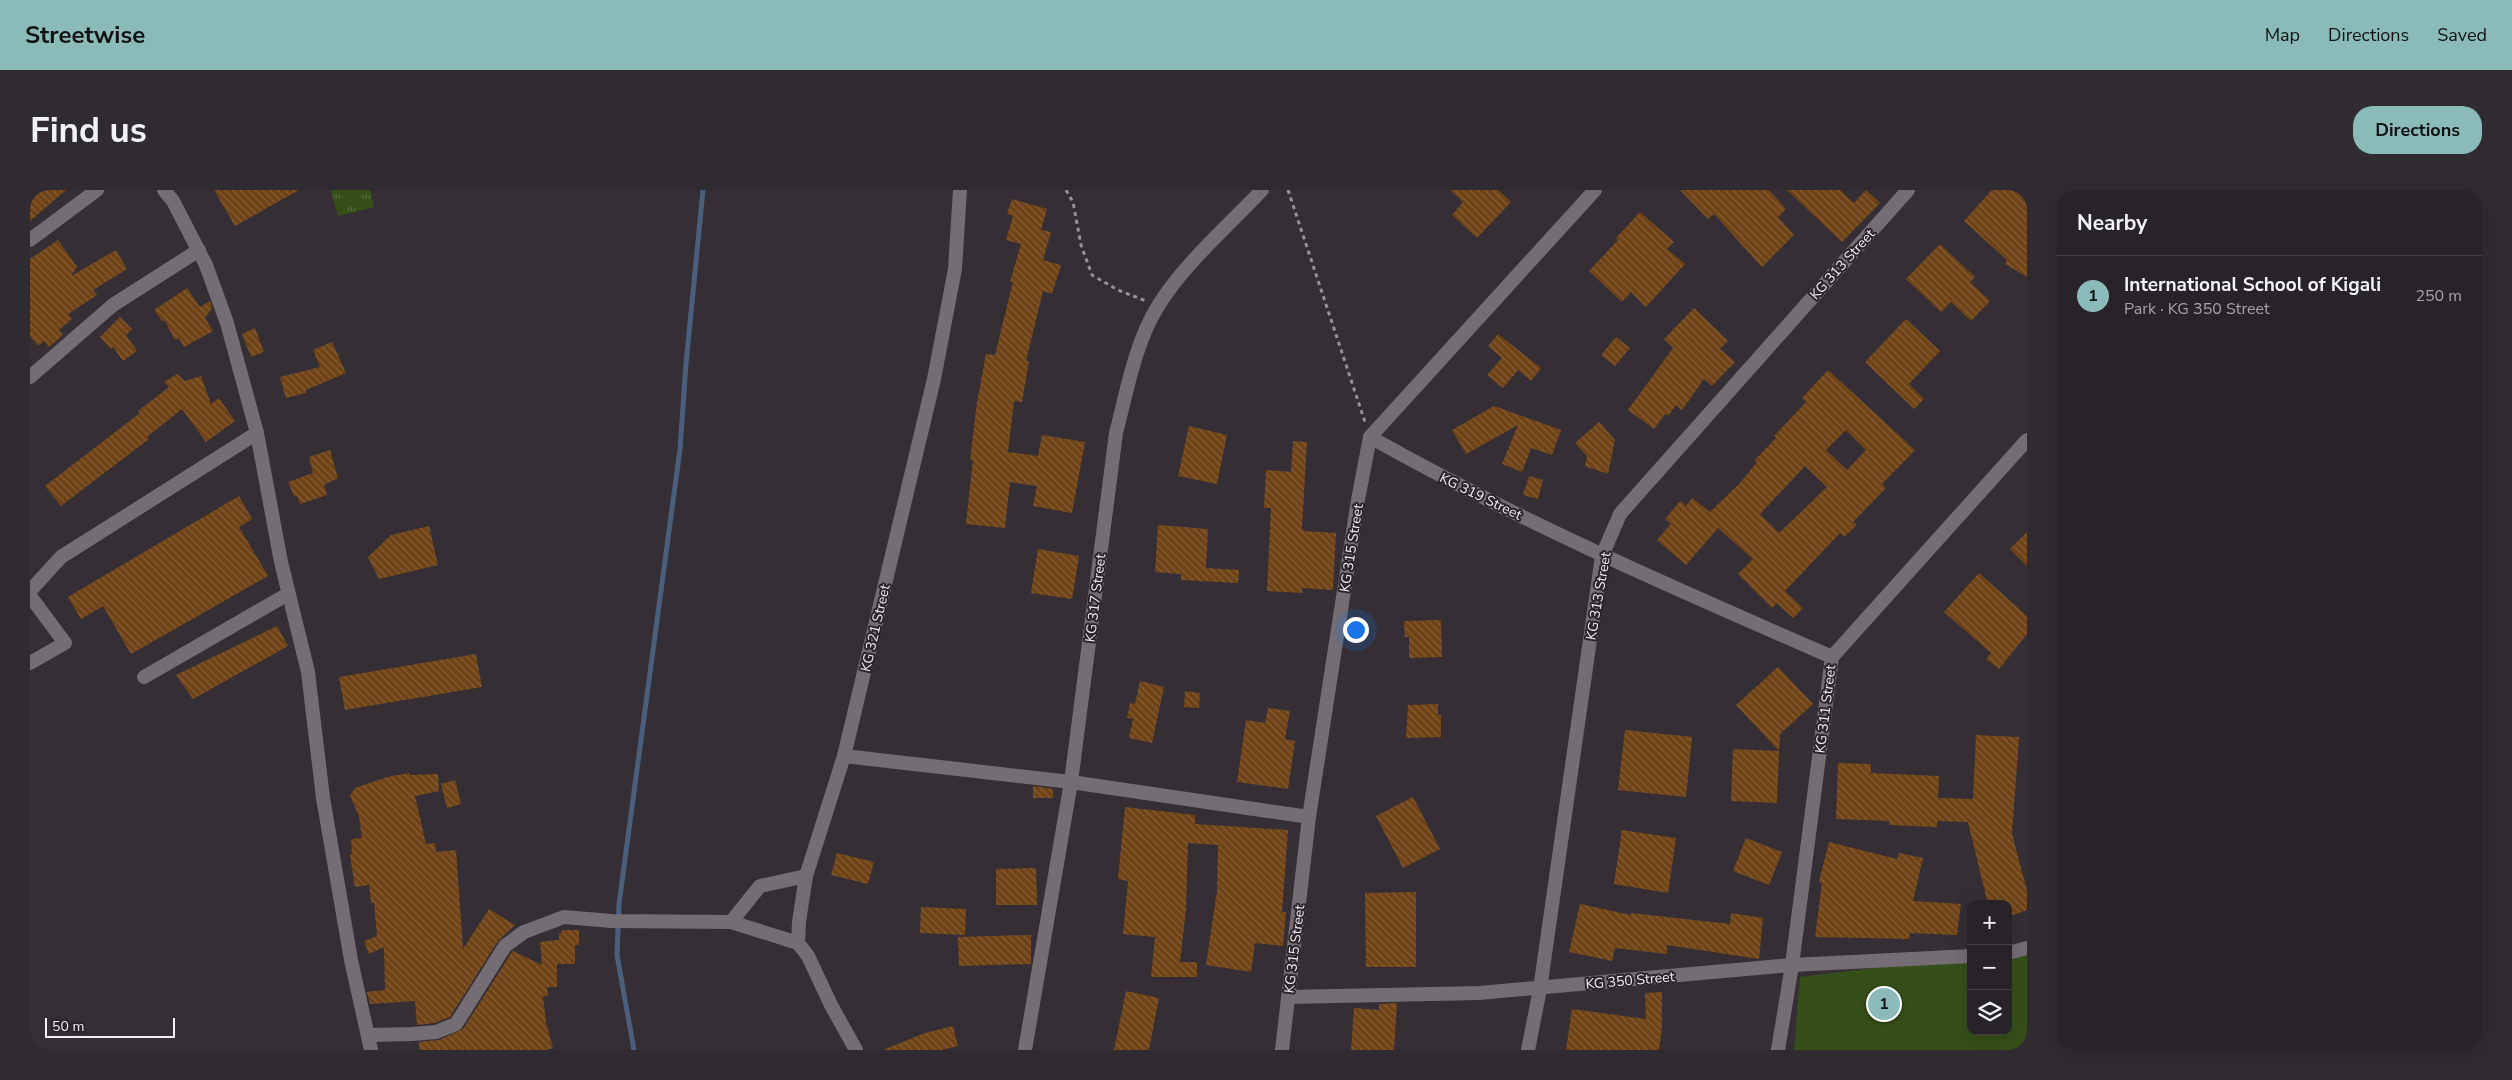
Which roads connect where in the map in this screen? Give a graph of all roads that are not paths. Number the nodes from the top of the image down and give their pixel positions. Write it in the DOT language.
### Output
graph roads {
  1 [pos="97,190"];
  2 [pos="164,190"];
  3 [pos="960,190"];
  4 [pos="1262,190"];
  5 [pos="1595,190"];
  6 [pos="1908,190"];
  7 [pos="30,240"];
  8 [pos="199,250"];
  9 [pos="30,377"];
  10 [pos="257,433"];
  11 [pos="1370,437"];
  12 [pos="2027,440"];
  13 [pos="1602,556"];
  14 [pos="30,591"];
  15 [pos="288,594"];
  16 [pos="30,596"];
  17 [pos="1832,657"];
  18 [pos="30,663"];
  19 [pos="144,676"];
  20 [pos="844,756"];
  21 [pos="1071,782"];
  22 [pos="1309,817"];
  23 [pos="806,876"];
  24 [pos="731,922"];
  25 [pos="798,943"];
  26 [pos="2027,948"];
  27 [pos="2012,952"];
  28 [pos="1967,956"];
  29 [pos="1792,965"];
  30 [pos="1540,989"];
  31 [pos="1288,997"];
  32 [pos="369,1035"];
  33 [pos="371,1050"];
  34 [pos="856,1050"];
  35 [pos="1025,1050"];
  36 [pos="1282,1050"];
  37 [pos="1528,1050"];
  38 [pos="1778,1050"];
  1 -- 7 [label="street"];
  2 -- 8 [label="street"];
  3 -- 20 [label="street, KG 321 Street"];
  4 -- 21 [label="street, KG 317 Street"];
  5 -- 11 [label="street"];
  6 -- 13 [label="street, KG 313 Street"];
  8 -- 9 [label="street"];
  8 -- 10 [label="street"];
  10 -- 14 [label="street"];
  10 -- 15 [label="street"];
  11 -- 13 [label="street, KG 319 Street"];
  11 -- 22 [label="street, KG 315 Street"];
  12 -- 17 [label="street, KG 311 Street"];
  13 -- 17 [label="street, KG 319 Street"];
  13 -- 30 [label="street, KG 313 Street"];
  15 -- 19 [label="street"];
  15 -- 32 [label="street"];
  16 -- 18 [label="street"];
  17 -- 29 [label="street, KG 311 Street"];
  20 -- 21 [label="street"];
  20 -- 23 [label="street, KG 321 Street"];
  21 -- 22 [label="street"];
  21 -- 35 [label="street, KG 317 Street"];
  22 -- 31 [label="street, KG 315 Street"];
  23 -- 24 [label="street"];
  23 -- 25 [label="street, KG 321 Street"];
  24 -- 25 [label="street"];
  24 -- 32 [label="street"];
  25 -- 34 [label="street"];
  26 -- 27 [label="street"];
  28 -- 29 [label="street, KG 350 Street"];
  29 -- 30 [label="street, KG 350 Street"];
  29 -- 38 [label="street, KG 311 Street"];
  30 -- 31 [label="street, KG 350 Street"];
  30 -- 37 [label="street, KG 313 Street"];
  31 -- 36 [label="street, KG 315 Street"];
  32 -- 33 [label="street"];
}
